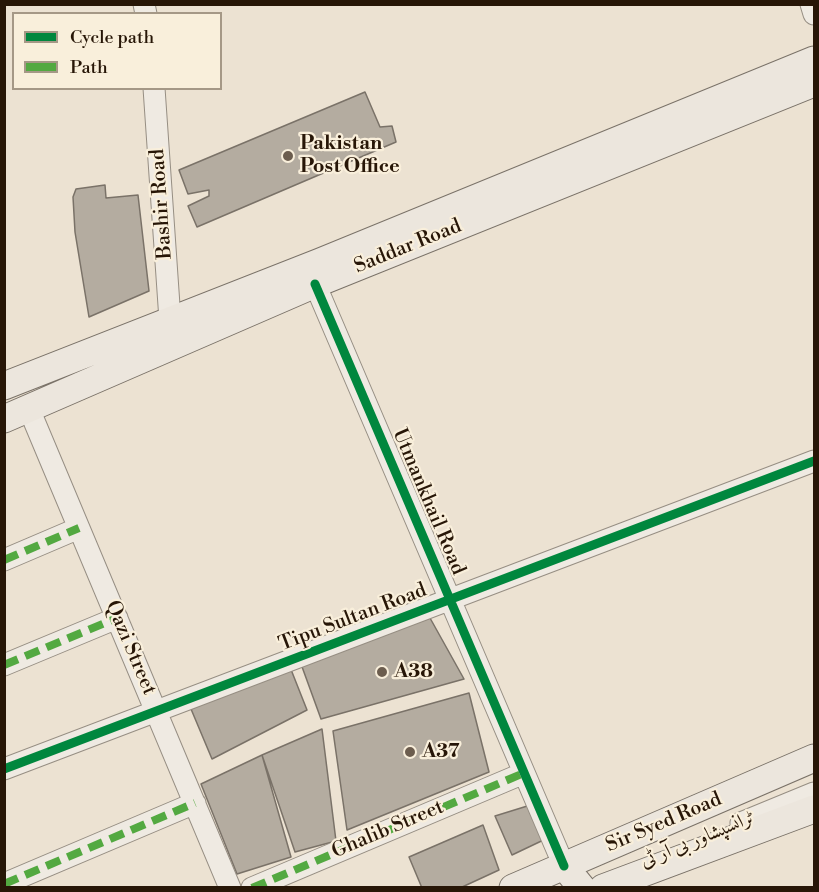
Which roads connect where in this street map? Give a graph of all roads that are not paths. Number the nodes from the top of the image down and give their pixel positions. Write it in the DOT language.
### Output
graph roads {
  1 [pos="811,4"];
  2 [pos="814,14"];
  3 [pos="814,60"];
  4 [pos="814,83"];
  5 [pos="154,90"];
  6 [pos="315,284"];
  7 [pos="170,321"];
  8 [pos="4,386"];
  9 [pos="16,414"];
  10 [pos="814,461"];
  11 [pos="79,528"];
  12 [pos="4,560"];
  13 [pos="450,600"];
  14 [pos="117,618"];
  15 [pos="4,665"];
  16 [pos="157,711"];
  17 [pos="814,758"];
  18 [pos="4,769"];
  19 [pos="524,773"];
  20 [pos="814,793"];
  21 [pos="195,803"];
  22 [pos="814,809"];
  23 [pos="564,867"];
  24 [pos="4,884"];
  25 [pos="230,888"];
  26 [pos="252,888"];
  27 [pos="513,888"];
  28 [pos="582,888"];
  29 [pos="603,888"];
  1 -- 2 [label="street"];
  3 -- 7 [label="main road, Saddar Road"];
  4 -- 6 [label="main road, Saddar Road"];
  5 -- 7 [label="street, Bashir Road"];
  6 -- 9 [label="main road, Saddar Road"];
  6 -- 13 [label="street, Utmankhail Road"];
  7 -- 8 [label="main road, Saddar Road"];
  9 -- 11 [label="street, Qazi Street"];
  10 -- 13 [label="street, Tipu Sultan Road"];
  11 -- 12 [label="street"];
  11 -- 14 [label="street, Qazi Street"];
  13 -- 16 [label="street, Tipu Sultan Road"];
  13 -- 19 [label="street, Utmankhail Road"];
  14 -- 15 [label="street"];
  14 -- 16 [label="street, Qazi Street"];
  16 -- 18 [label="street, Tipu Sultan Road"];
  16 -- 21 [label="street, Qazi Street"];
  17 -- 23 [label="main road, Sir Syed Road"];
  19 -- 23 [label="street, Utmankhail Road"];
  19 -- 26 [label="street, Ghalib Street"];
  20 -- 28 [label="street, ٹرانسپشاور بی آر ٹی"];
  21 -- 24 [label="street"];
  21 -- 25 [label="street, Qazi Street"];
  22 -- 29 [label="main road"];
  23 -- 27 [label="main road, Sir Syed Road"];
  23 -- 28 [label="main road"];
}
